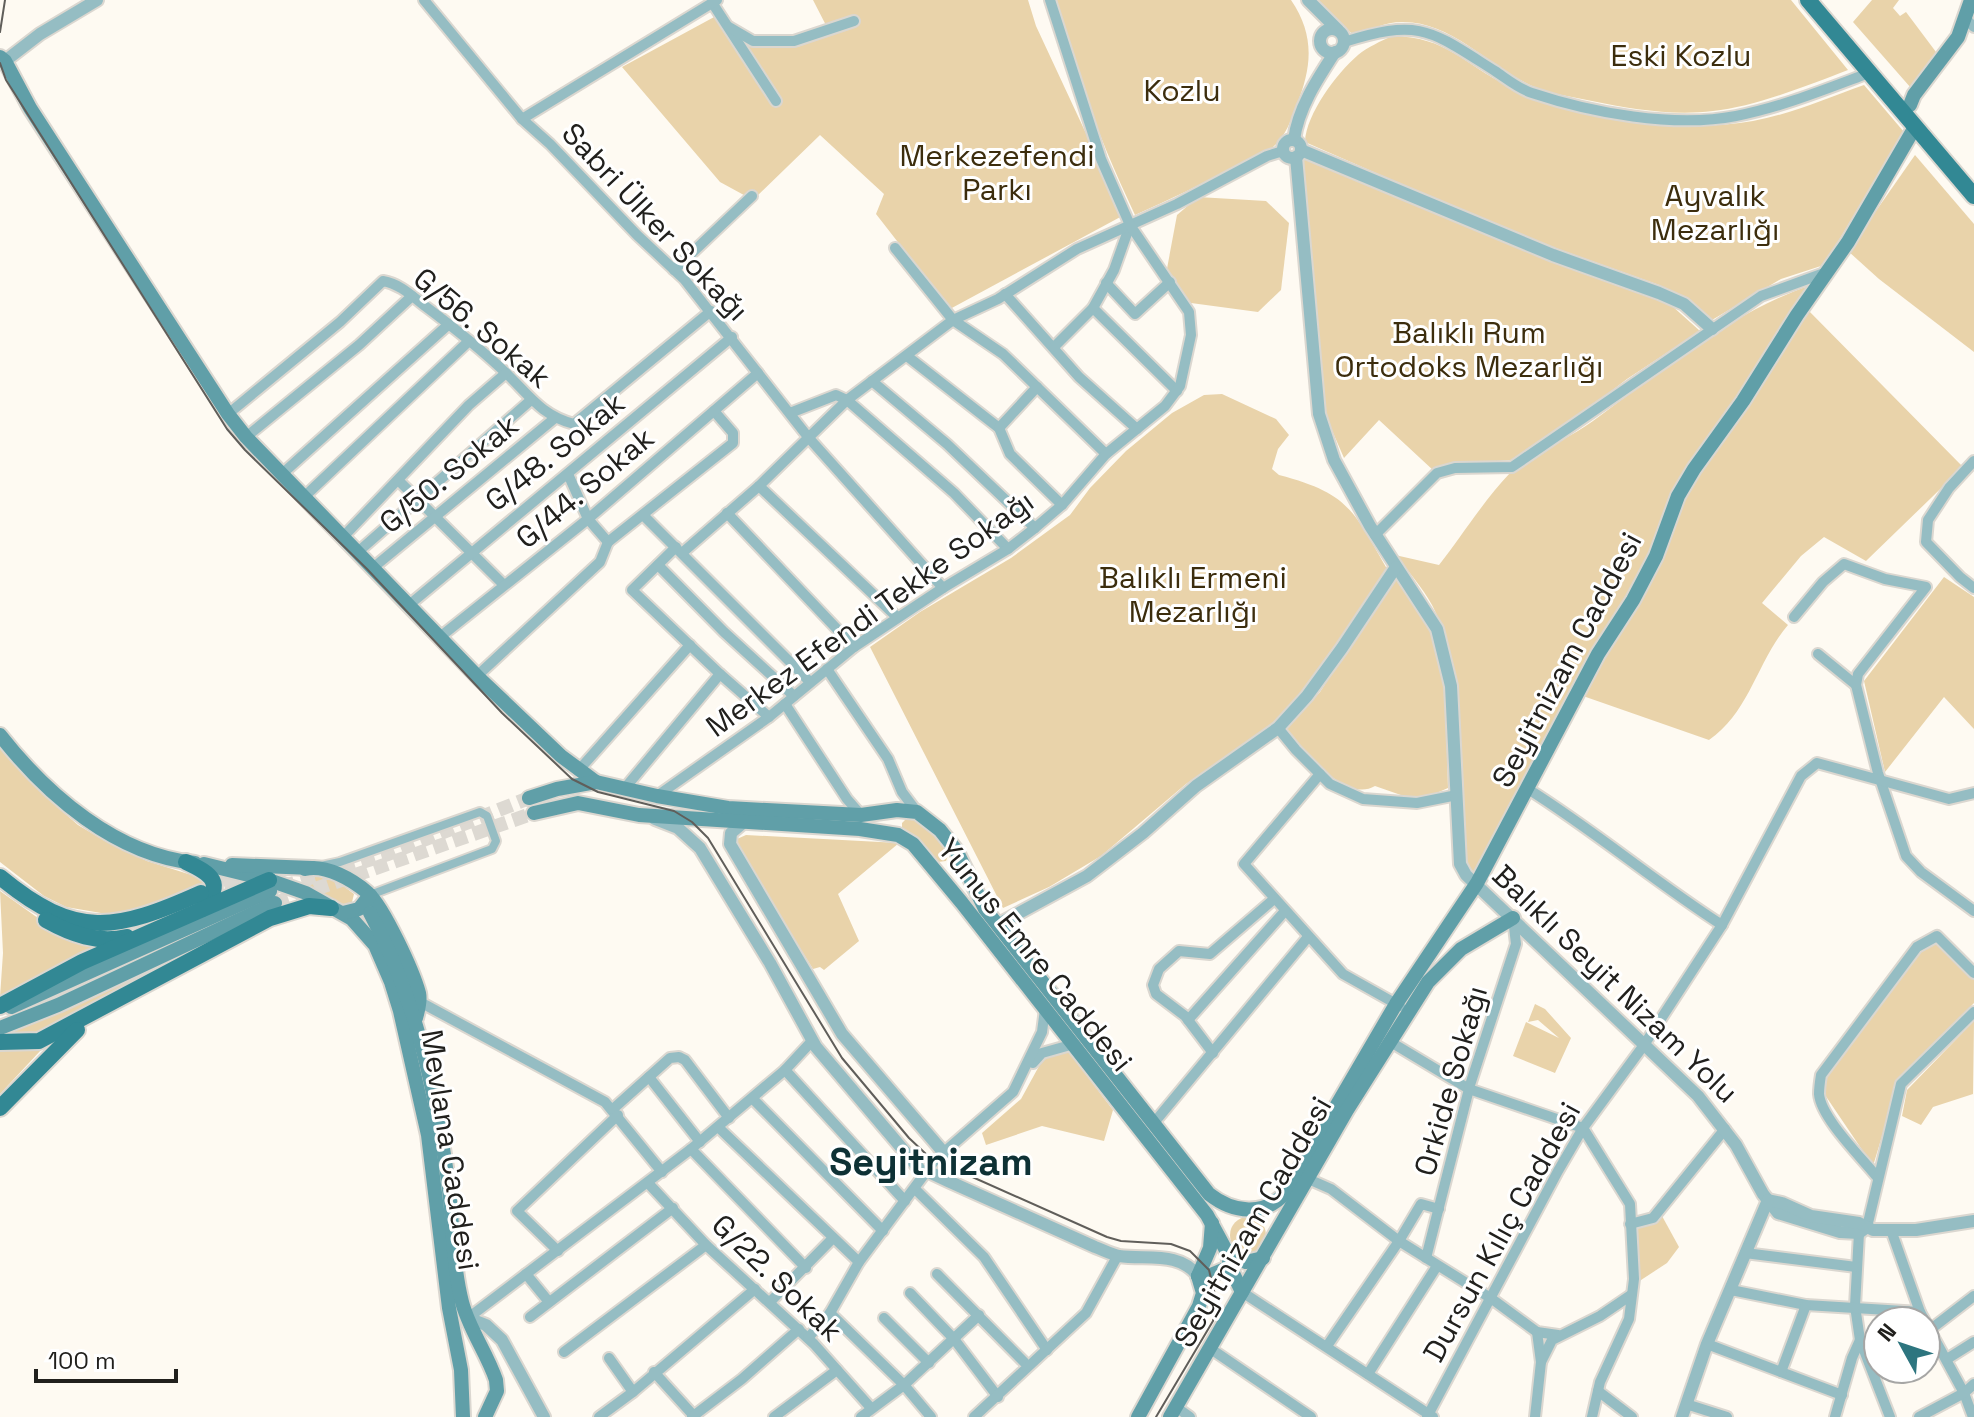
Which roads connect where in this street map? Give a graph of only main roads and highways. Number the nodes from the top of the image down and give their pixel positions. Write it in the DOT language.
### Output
graph roads {
  1 [pos="1808,0"];
  2 [pos="1822,0"];
  3 [pos="1971,0"];
  4 [pos="1970,23"];
  5 [pos="1,59"];
  6 [pos="1911,117"];
  7 [pos="1974,183"];
  8 [pos="1974,196"];
  9 [pos="0,735"];
  10 [pos="596,782"];
  11 [pos="897,810"];
  12 [pos="898,835"];
  13 [pos="956,850"];
  14 [pos="186,862"];
  15 [pos="204,864"];
  16 [pos="312,868"];
  17 [pos="935,870"];
  18 [pos="0,877"];
  19 [pos="0,885"];
  20 [pos="271,891"];
  21 [pos="306,893"];
  22 [pos="370,895"];
  23 [pos="201,901"];
  24 [pos="337,911"];
  25 [pos="370,913"];
  26 [pos="1513,918"];
  27 [pos="174,922"];
  28 [pos="1403,1007"];
  29 [pos="0,1008"];
  30 [pos="103,1009"];
  31 [pos="415,1022"];
  32 [pos="0,1028"];
  33 [pos="0,1042"];
  34 [pos="0,1108"];
  35 [pos="1258,1209"];
  36 [pos="1212,1222"];
  37 [pos="1275,1237"];
  38 [pos="1263,1258"];
  39 [pos="1229,1261"];
  40 [pos="1198,1276"];
  41 [pos="1242,1292"];
  42 [pos="488,1361"];
  43 [pos="461,1370"];
  44 [pos="1173,1412"];
  45 [pos="477,1415"];
  46 [pos="1138,1417"];
  1 -- 6 [label="main road"];
  2 -- 6 [label="main road"];
  3 -- 4 [label="main road, Seyitnizam Caddesi"];
  4 -- 6 [label="main road, Seyitnizam Caddesi"];
  5 -- 10 [label="main road"];
  6 -- 7 [label="main road"];
  6 -- 8 [label="main road"];
  6 -- 28 [label="main road, Seyitnizam Caddesi"];
  9 -- 14 [label="main road, Mevlana Caddesi"];
  10 -- 11 [label="main road, Yunus Emre Caddesi"];
  10 -- 12 [label="main road, Yunus Emre Caddesi"];
  11 -- 12 [label="main road"];
  11 -- 13 [label="main road, Yunus Emre Caddesi"];
  12 -- 17 [label="main road, Yunus Emre Caddesi"];
  13 -- 17 [label="main road"];
  13 -- 35 [label="main road, Yunus Emre Caddesi"];
  14 -- 15 [label="main road, Mevlana Caddesi"];
  14 -- 23 [label="main road"];
  15 -- 16 [label="main road, Mevlana Caddesi"];
  15 -- 20 [label="main road, Mevlana Caddesi"];
  16 -- 20 [label="main road"];
  16 -- 21 [label="main road"];
  16 -- 22 [label="main road, Mevlana Caddesi"];
  17 -- 36 [label="main road, Yunus Emre Caddesi"];
  18 -- 23 [label="main road"];
  19 -- 27 [label="main road"];
  20 -- 21 [label="main road, Mevlana Caddesi"];
  20 -- 23 [label="main road"];
  20 -- 29 [label="main road"];
  20 -- 32 [label="main road"];
  21 -- 24 [label="main road, Mevlana Caddesi"];
  22 -- 24 [label="main road"];
  22 -- 31 [label="main road"];
  23 -- 27 [label="main road"];
  24 -- 30 [label="main road"];
  24 -- 43 [label="main road, Mevlana Caddesi"];
  25 -- 31 [label="main road, Mevlana Caddesi"];
  26 -- 28 [label="main road, Seyitnizam Caddesi"];
  27 -- 29 [label="main road"];
  28 -- 35 [label="main road, Seyitnizam Caddesi"];
  28 -- 37 [label="main road, Seyitnizam Caddesi"];
  30 -- 33 [label="main road"];
  30 -- 34 [label="main road"];
  31 -- 42 [label="main road, Mevlana Caddesi"];
  35 -- 37 [label="main road"];
  36 -- 39 [label="main road, Yunus Emre Caddesi"];
  36 -- 40 [label="main road, Seyitnizam Caddesi"];
  37 -- 38 [label="main road, Seyitnizam Caddesi"];
  38 -- 39 [label="main road"];
  38 -- 41 [label="main road, Seyitnizam Caddesi"];
  39 -- 40 [label="main road"];
  39 -- 41 [label="main road, Yunus Emre Caddesi"];
  40 -- 46 [label="main road, Seyitnizam Caddesi"];
  41 -- 44 [label="main road, Seyitnizam Caddesi"];
  42 -- 43 [label="main road"];
  42 -- 45 [label="main road, Mevlana Caddesi"];
  43 -- 45 [label="main road, Mevlana Caddesi"];
}
